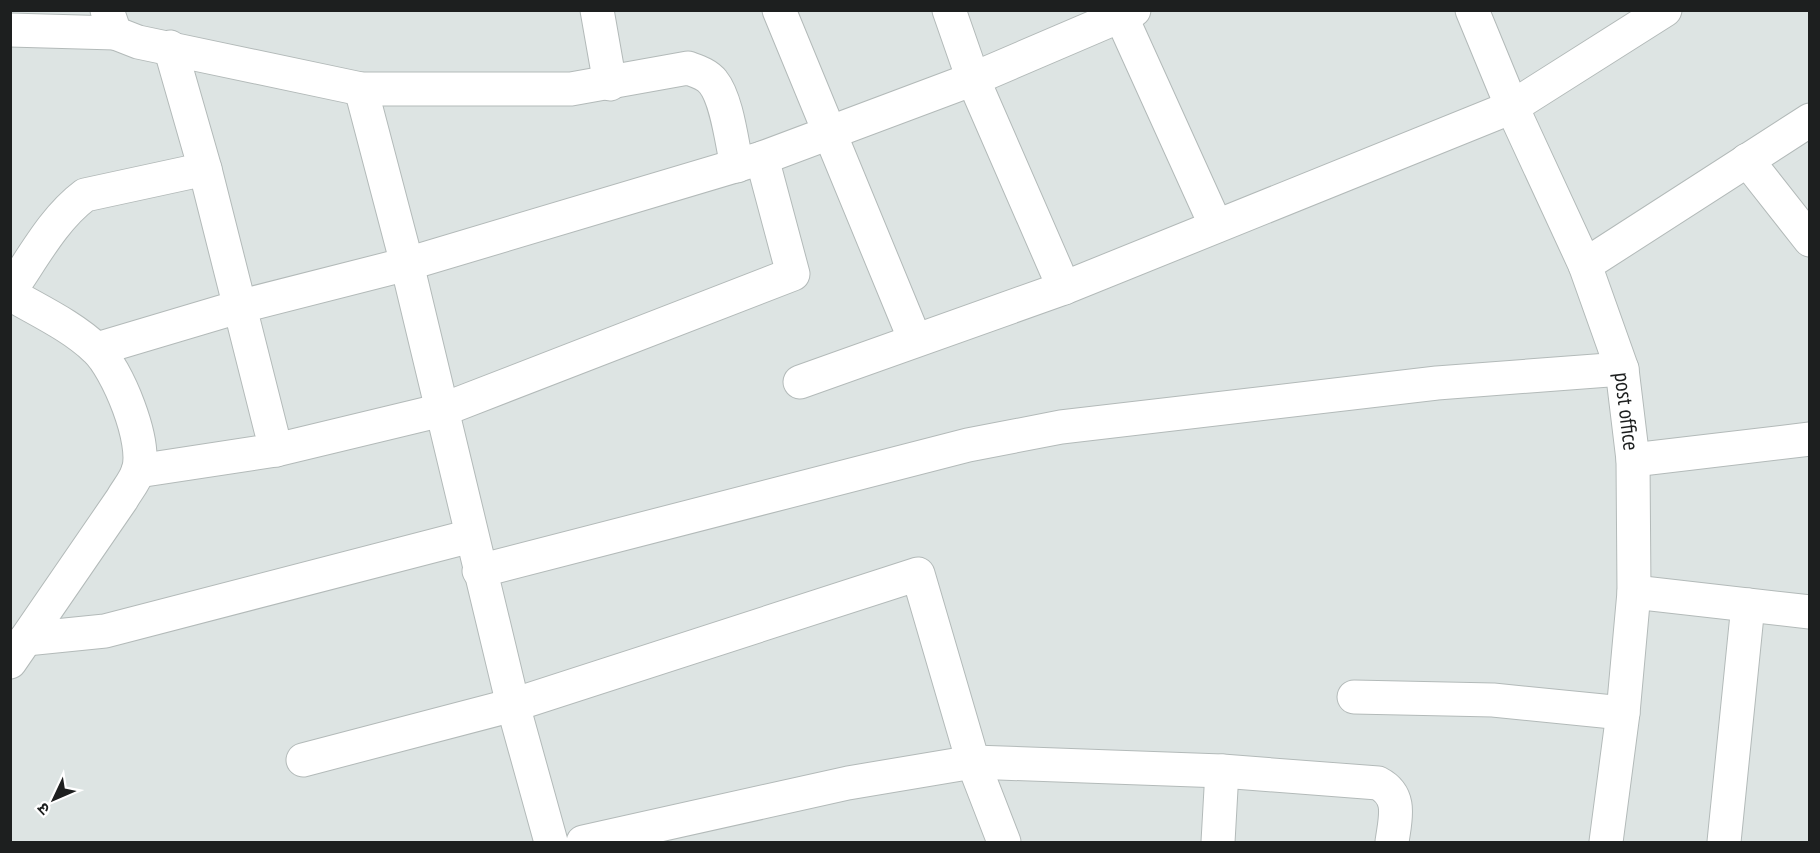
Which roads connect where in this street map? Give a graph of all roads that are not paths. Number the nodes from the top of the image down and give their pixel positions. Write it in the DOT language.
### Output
graph roads {
  1 [pos="597,10"];
  2 [pos="779,10"];
  3 [pos="949,10"];
  4 [pos="1472,10"];
  5 [pos="1665,10"];
  6 [pos="1127,13"];
  7 [pos="111,22"];
  8 [pos="10,30"];
  9 [pos="170,47"];
  10 [pos="973,79"];
  11 [pos="610,84"];
  12 [pos="361,89"];
  13 [pos="1512,107"];
  14 [pos="1809,120"];
  15 [pos="829,132"];
  16 [pos="1747,160"];
  17 [pos="750,162"];
  18 [pos="205,169"];
  19 [pos="1216,226"];
  20 [pos="1809,240"];
  21 [pos="407,264"];
  22 [pos="1585,265"];
  23 [pos="1064,288"];
  24 [pos="10,293"];
  25 [pos="238,306"];
  26 [pos="915,340"];
  27 [pos="97,350"];
  28 [pos="1622,369"];
  29 [pos="800,382"];
  30 [pos="442,410"];
  31 [pos="1809,439"];
  32 [pos="276,450"];
  33 [pos="1633,460"];
  34 [pos="138,471"];
  35 [pos="471,536"];
  36 [pos="479,571"];
  37 [pos="1634,592"];
  38 [pos="1748,605"];
  39 [pos="1809,612"];
  40 [pos="18,651"];
  41 [pos="1354,698"];
  42 [pos="513,705"];
  43 [pos="1623,713"];
  44 [pos="303,760"];
  45 [pos="973,762"];
  46 [pos="1222,771"];
  47 [pos="551,843"];
  48 [pos="583,843"];
  49 [pos="1004,843"];
  50 [pos="1218,843"];
  51 [pos="1392,843"];
  52 [pos="1606,843"];
  53 [pos="1724,843"];
  1 -- 11 [label="street"];
  2 -- 15 [label="street"];
  3 -- 10 [label="street"];
  4 -- 13 [label="street, post office"];
  5 -- 13 [label="street"];
  6 -- 10 [label="street"];
  6 -- 19 [label="street"];
  7 -- 8 [label="street"];
  7 -- 9 [label="street"];
  9 -- 12 [label="street"];
  9 -- 18 [label="street"];
  10 -- 15 [label="street"];
  10 -- 23 [label="street"];
  11 -- 12 [label="street"];
  11 -- 17 [label="street"];
  12 -- 21 [label="street"];
  13 -- 19 [label="street"];
  13 -- 22 [label="street, post office"];
  14 -- 16 [label="street"];
  15 -- 17 [label="street"];
  15 -- 26 [label="street"];
  16 -- 20 [label="street"];
  16 -- 22 [label="street"];
  17 -- 21 [label="street"];
  17 -- 30 [label="street"];
  18 -- 24 [label="street"];
  18 -- 25 [label="street"];
  19 -- 23 [label="street"];
  21 -- 25 [label="street"];
  21 -- 30 [label="street"];
  22 -- 28 [label="street, post office"];
  23 -- 26 [label="street"];
  24 -- 27 [label="street"];
  25 -- 27 [label="street"];
  25 -- 32 [label="street"];
  26 -- 29 [label="street"];
  27 -- 34 [label="street"];
  28 -- 33 [label="street, post office"];
  28 -- 36 [label="street"];
  30 -- 32 [label="street"];
  30 -- 35 [label="street"];
  31 -- 33 [label="street"];
  32 -- 34 [label="street"];
  33 -- 37 [label="street, post office"];
  34 -- 40 [label="street"];
  35 -- 36 [label="street"];
  35 -- 40 [label="street"];
  36 -- 42 [label="street"];
  37 -- 38 [label="street"];
  37 -- 43 [label="street, post office"];
  38 -- 39 [label="street"];
  38 -- 53 [label="street"];
  41 -- 43 [label="street"];
  42 -- 44 [label="street"];
  42 -- 45 [label="street"];
  42 -- 47 [label="street"];
  43 -- 52 [label="street, post office"];
  45 -- 46 [label="street"];
  45 -- 48 [label="street"];
  45 -- 49 [label="street"];
  46 -- 50 [label="street"];
  46 -- 51 [label="street"];
}
